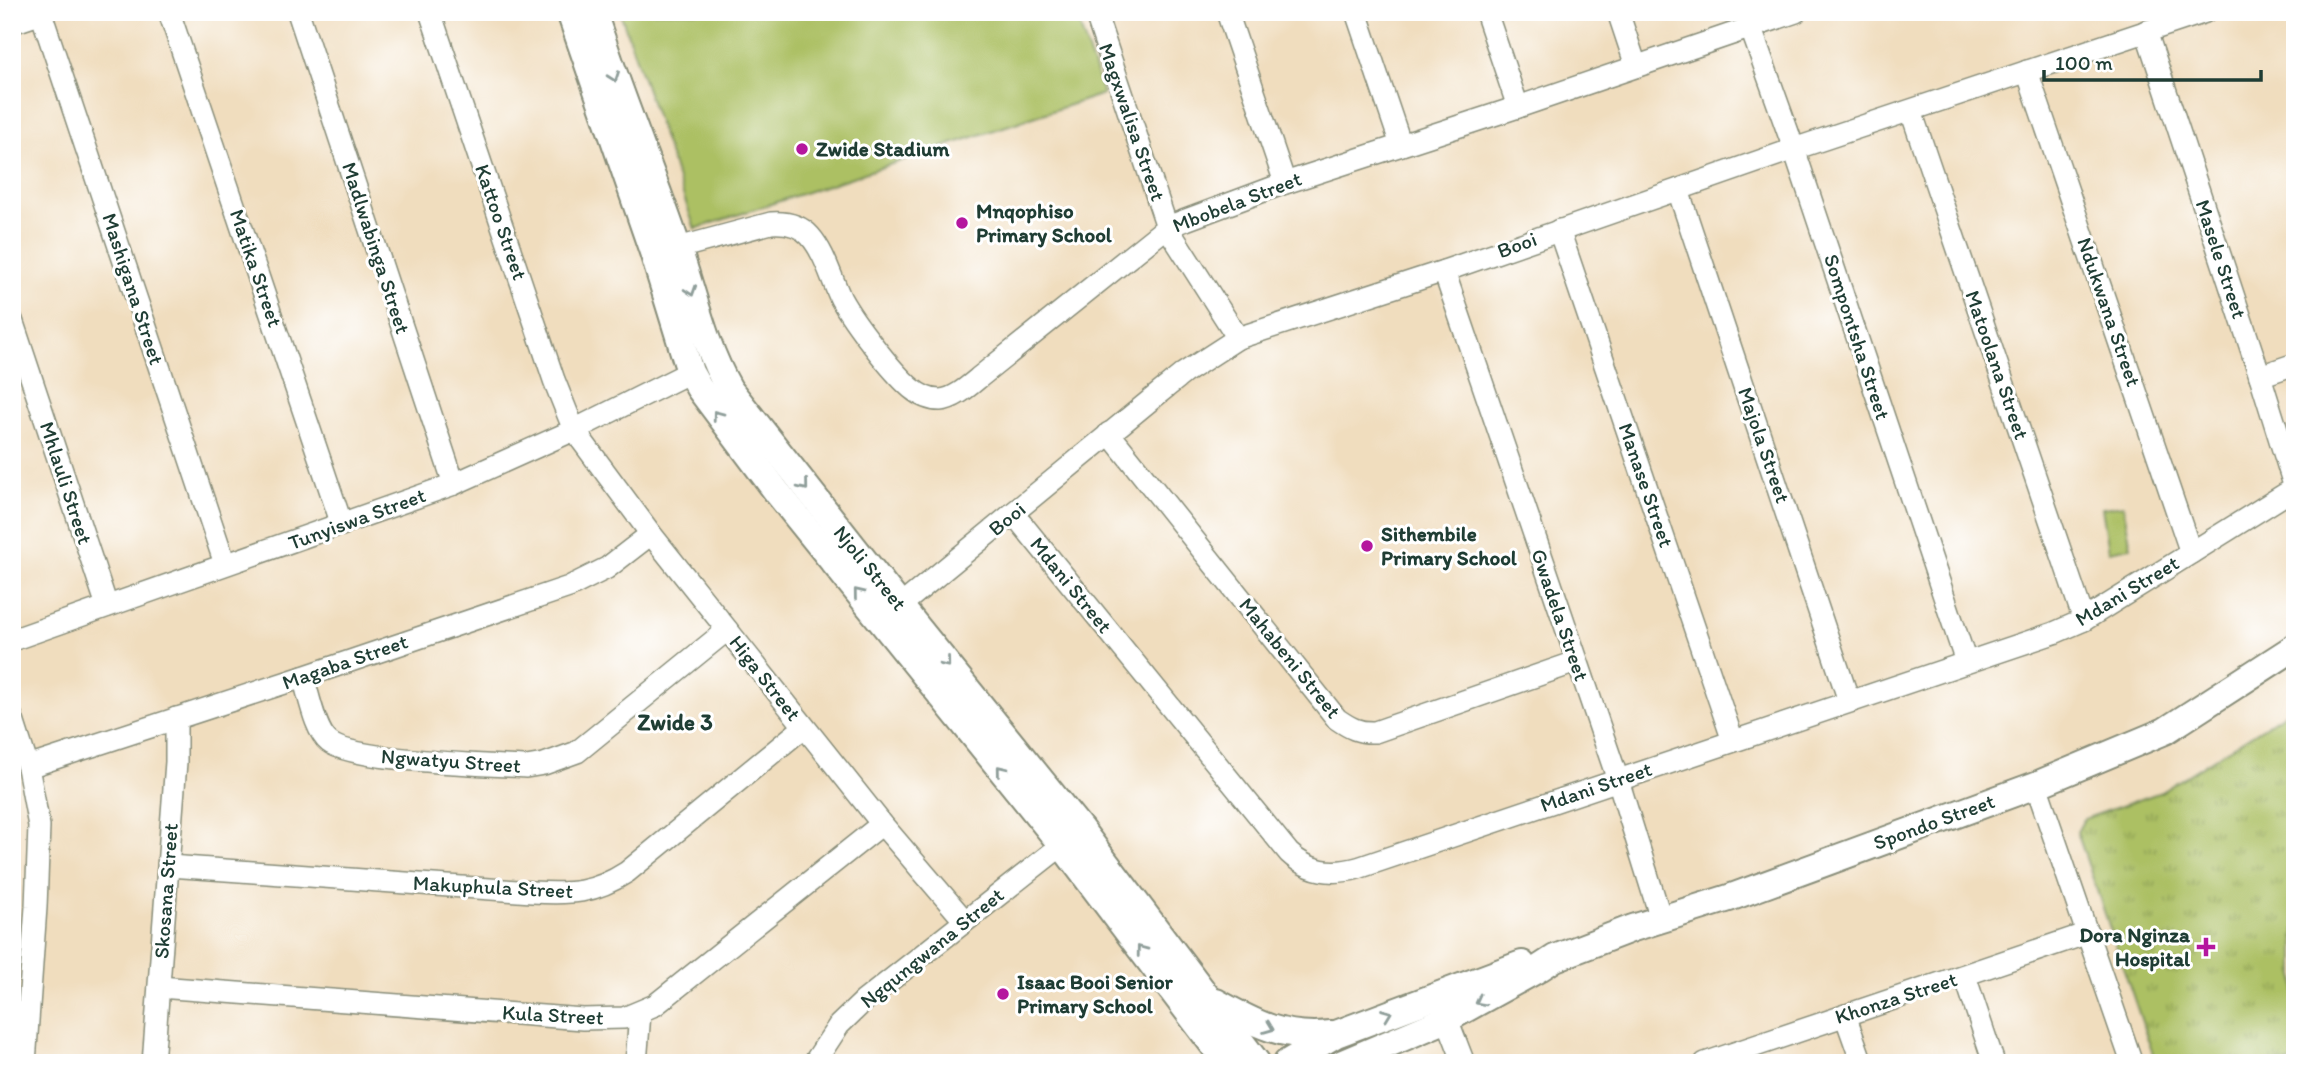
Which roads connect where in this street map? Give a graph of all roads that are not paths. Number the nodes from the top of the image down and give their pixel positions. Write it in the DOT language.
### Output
graph roads {
  1 [pos="169,12"];
  2 [pos="298,12"];
  3 [pos="430,12"];
  4 [pos="569,12"];
  5 [pos="593,12"];
  6 [pos="1095,12"];
  7 [pos="1227,12"];
  8 [pos="1356,12"];
  9 [pos="1486,12"];
  10 [pos="1618,12"];
  11 [pos="1796,12"];
  12 [pos="2205,12"];
  13 [pos="43,13"];
  14 [pos="1748,20"];
  15 [pos="12,23"];
  16 [pos="2146,31"];
  17 [pos="1636,66"];
  18 [pos="2027,71"];
  19 [pos="1518,107"];
  20 [pos="1911,111"];
  21 [pos="1401,145"];
  22 [pos="1794,149"];
  23 [pos="1285,183"];
  24 [pos="1678,190"];
  25 [pos="1167,227"];
  26 [pos="1559,230"];
  27 [pos="678,248"];
  28 [pos="1444,271"];
  29 [pos="12,320"];
  30 [pos="1238,338"];
  31 [pos="2295,364"];
  32 [pos="691,372"];
  33 [pos="2260,376"];
  34 [pos="574,430"];
  35 [pos="1109,433"];
  36 [pos="454,484"];
  37 [pos="2295,488"];
  38 [pos="1013,513"];
  39 [pos="342,524"];
  40 [pos="651,534"];
  41 [pos="2191,553"];
  42 [pos="225,564"];
  43 [pos="107,606"];
  44 [pos="900,606"];
  45 [pos="2084,620"];
  46 [pos="727,630"];
  47 [pos="12,639"];
  48 [pos="2295,647"];
  49 [pos="1576,662"];
  50 [pos="1966,663"];
  51 [pos="303,677"];
  52 [pos="1849,701"];
  53 [pos="12,717"];
  54 [pos="176,718"];
  55 [pos="804,727"];
  56 [pos="1733,741"];
  57 [pos="28,767"];
  58 [pos="1618,780"];
  59 [pos="2036,785"];
  60 [pos="882,824"];
  61 [pos="1062,845"];
  62 [pos="169,866"];
  63 [pos="1661,919"];
  64 [pos="964,920"];
  65 [pos="2088,933"];
  66 [pos="1965,976"];
  67 [pos="22,979"];
  68 [pos="159,987"];
  69 [pos="1208,997"];
  70 [pos="1442,1007"];
  71 [pos="640,1013"];
  72 [pos="1845,1015"];
  73 [pos="1336,1034"];
  74 [pos="1212,1052"];
  75 [pos="1730,1059"];
  76 [pos="25,1063"];
  77 [pos="153,1063"];
  78 [pos="636,1063"];
  79 [pos="814,1063"];
  80 [pos="1227,1063"];
  81 [pos="1258,1063"];
  82 [pos="1287,1063"];
  83 [pos="1343,1063"];
  84 [pos="1464,1063"];
  85 [pos="1705,1063"];
  86 [pos="1861,1063"];
  87 [pos="1994,1063"];
  88 [pos="2132,1063"];
  1 -- 39 [label="street, Matika Street"];
  2 -- 36 [label="street, Madlwabinga Street"];
  3 -- 34 [label="street, Kattoo Street"];
  4 -- 32 [label="main road, Njoli Street"];
  5 -- 27 [label="main road, Njoli Street, one-way"];
  6 -- 25 [label="street, Magxwalisa Street"];
  7 -- 23 [label="street"];
  8 -- 21 [label="street"];
  9 -- 19 [label="street"];
  10 -- 17 [label="street"];
  11 -- 14 [label="street, Mbobela Street"];
  12 -- 16 [label="street, Booi"];
  13 -- 15 [label="street"];
  13 -- 42 [label="street, Mashigana Street"];
  14 -- 17 [label="street, Mbobela Street"];
  14 -- 22 [label="street, Sompontsha Street"];
  16 -- 18 [label="street, Booi"];
  16 -- 33 [label="street, Masele Street"];
  17 -- 19 [label="street, Mbobela Street"];
  18 -- 20 [label="street, Booi"];
  18 -- 41 [label="street, Ndukwana Street"];
  19 -- 21 [label="street, Mbobela Street"];
  20 -- 22 [label="street, Booi"];
  20 -- 45 [label="street, Matoolana Street"];
  21 -- 23 [label="street, Mbobela Street"];
  22 -- 24 [label="street, Booi"];
  22 -- 50 [label="street, Sompontsha Street"];
  23 -- 25 [label="street, Mbobela Street"];
  24 -- 26 [label="street, Booi"];
  24 -- 52 [label="street, Majola Street"];
  25 -- 27 [label="street, Mbobela Street"];
  25 -- 30 [label="street, Magxwalisa Street"];
  26 -- 28 [label="street, Booi"];
  26 -- 56 [label="street, Manase Street"];
  27 -- 44 [label="main road, Njoli Street, one-way"];
  28 -- 30 [label="street, Booi"];
  28 -- 49 [label="street, Gwadela Street"];
  29 -- 43 [label="street, Mhlauli Street"];
  30 -- 35 [label="street, Booi"];
  31 -- 33 [label="street"];
  32 -- 34 [label="street, Tunyiswa Street"];
  61 -- 32 [label="main road, Njoli Street, one-way"];
  33 -- 37 [label="street, Masele Street"];
  34 -- 36 [label="street, Tunyiswa Street"];
  34 -- 40 [label="street, Higa Street"];
  35 -- 38 [label="street, Booi"];
  35 -- 49 [label="street, Mahabeni Street"];
  36 -- 39 [label="street, Tunyiswa Street"];
  37 -- 41 [label="street, Mdani Street"];
  38 -- 44 [label="street, Booi"];
  38 -- 58 [label="street, Mdani Street"];
  39 -- 42 [label="street, Tunyiswa Street"];
  40 -- 46 [label="street, Higa Street"];
  40 -- 51 [label="street, Magaba Street"];
  41 -- 45 [label="street, Mdani Street"];
  42 -- 43 [label="street, Tunyiswa Street"];
  43 -- 47 [label="street, Tunyiswa Street"];
  44 -- 69 [label="main road, Njoli Street, one-way"];
  45 -- 50 [label="street, Mdani Street"];
  46 -- 51 [label="street, Ngwatyu Street"];
  46 -- 55 [label="street, Higa Street"];
  48 -- 59 [label="main road, Spondo Street"];
  49 -- 58 [label="street, Gwadela Street"];
  50 -- 52 [label="street, Mdani Street"];
  51 -- 54 [label="street, Magaba Street"];
  52 -- 56 [label="street, Mdani Street"];
  53 -- 57 [label="street"];
  54 -- 57 [label="street, Magaba Street"];
  54 -- 62 [label="street, Skosana Street"];
  55 -- 60 [label="street, Higa Street"];
  55 -- 62 [label="street, Makuphula Street"];
  56 -- 58 [label="street, Mdani Street"];
  57 -- 67 [label="street"];
  58 -- 63 [label="street, Gwadela Street"];
  59 -- 63 [label="main road, Spondo Street"];
  59 -- 65 [label="street"];
  60 -- 64 [label="street, Higa Street"];
  60 -- 71 [label="street, Kula Street"];
  61 -- 64 [label="street, Ngqungwana Street"];
  74 -- 61 [label="main road, Njoli Street, one-way"];
  62 -- 68 [label="street, Skosana Street"];
  63 -- 70 [label="main road, Spondo Street"];
  64 -- 79 [label="street, Ngqungwana Street"];
  65 -- 66 [label="street, Khonza Street"];
  65 -- 88 [label="street"];
  66 -- 72 [label="street, Khonza Street"];
  66 -- 87 [label="street"];
  67 -- 76 [label="street"];
  68 -- 71 [label="street, Kula Street"];
  68 -- 77 [label="street, Skosana Street"];
  69 -- 73 [label="main road, one-way"];
  69 -- 81 [label="main road, Njoli Street"];
  73 -- 70 [label="main road, Spondo Street, one-way"];
  70 -- 83 [label="main road, Spondo Street"];
  70 -- 84 [label="street"];
  71 -- 78 [label="street"];
  72 -- 75 [label="street, Khonza Street"];
  72 -- 86 [label="street"];
  73 -- 82 [label="main road, Spondo Street"];
  74 -- 80 [label="main road, Njoli Street"];
  75 -- 85 [label="street, Khonza Street"];
}
